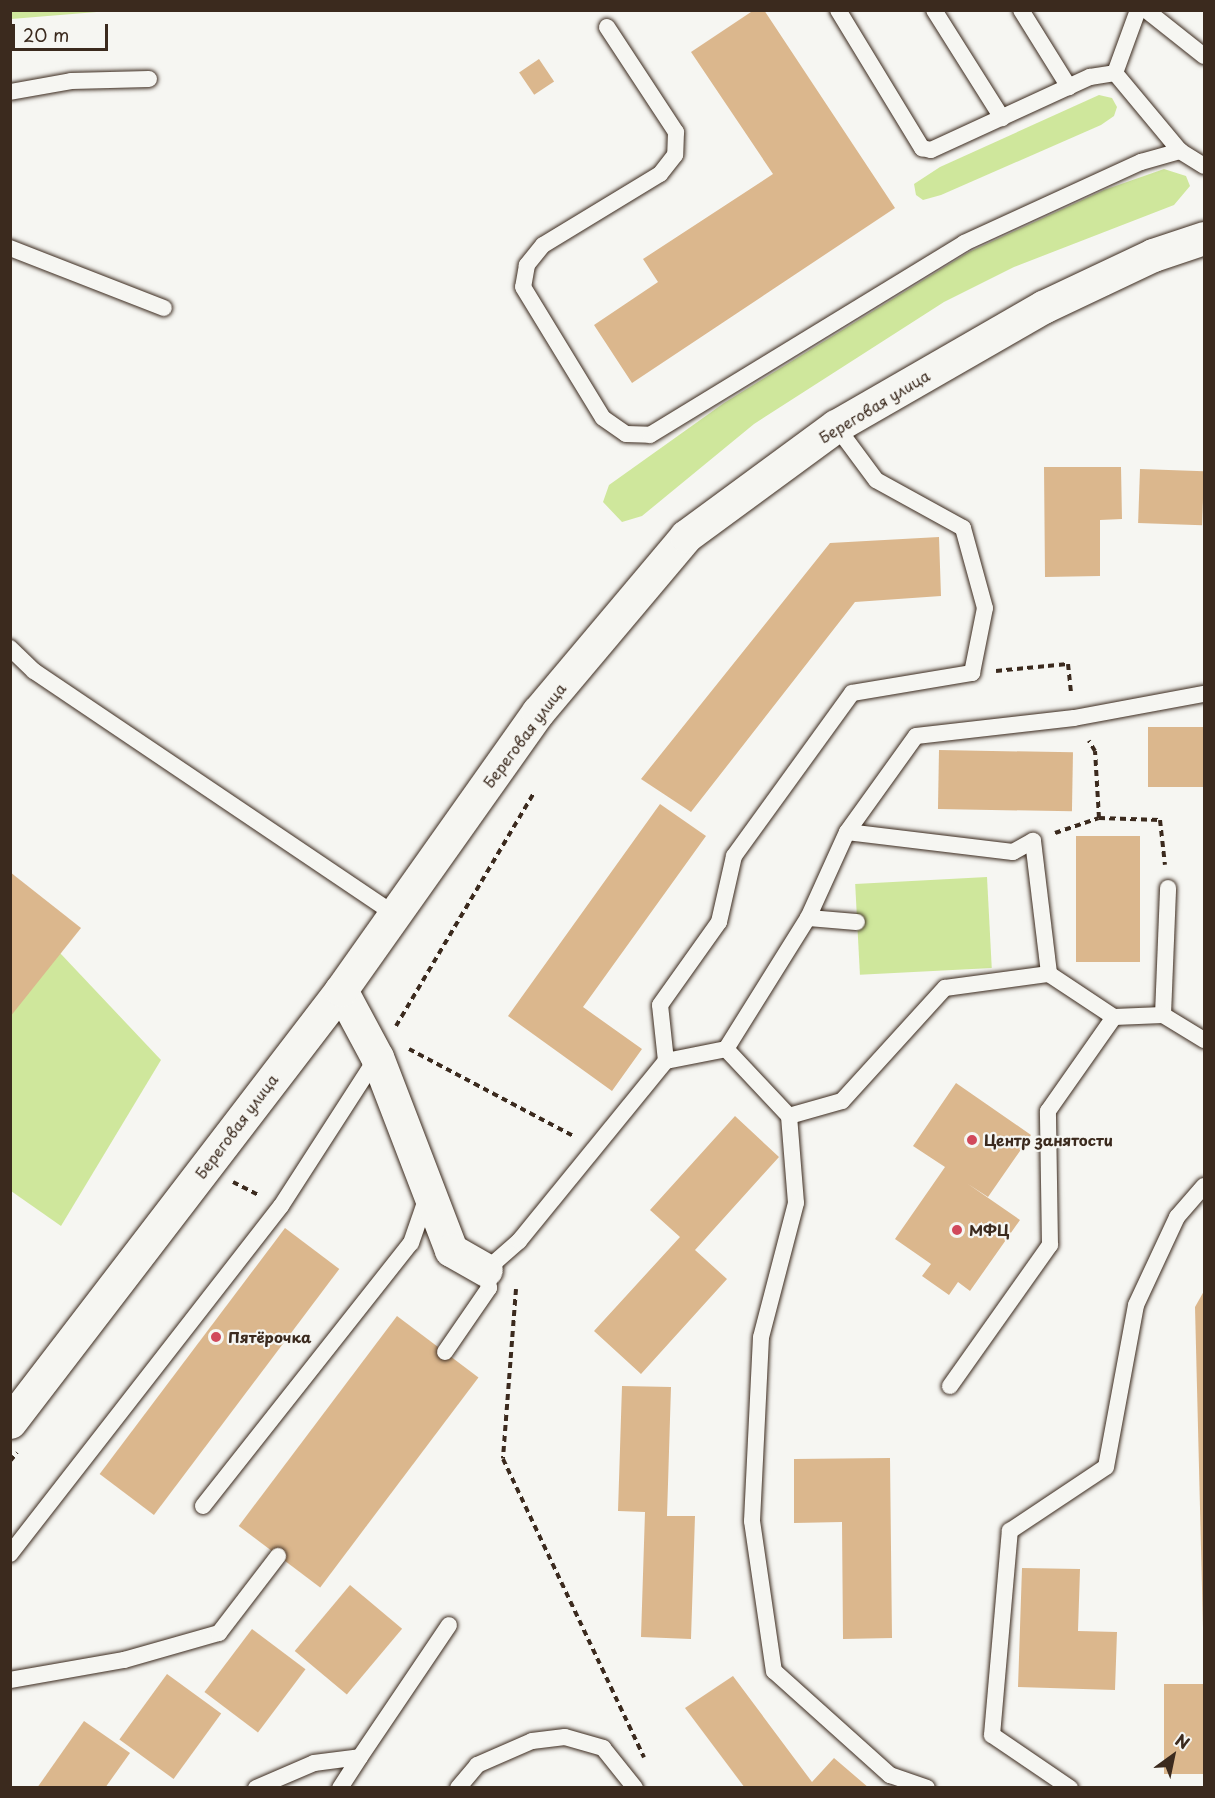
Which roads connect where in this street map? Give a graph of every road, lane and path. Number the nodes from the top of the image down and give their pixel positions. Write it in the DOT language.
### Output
graph roads {
  1 [pos="838,10"];
  2 [pos="934,10"];
  3 [pos="1021,10"];
  4 [pos="1138,10"];
  5 [pos="1146,10"];
  6 [pos="607,27"];
  7 [pos="1204,56"];
  8 [pos="1115,74"];
  9 [pos="149,79"];
  10 [pos="1069,87"];
  11 [pos="10,92"];
  12 [pos="1002,118"];
  13 [pos="1180,151"];
  14 [pos="1204,166"];
  15 [pos="1204,238"];
  16 [pos="10,248"];
  17 [pos="164,308"];
  18 [pos="836,426"];
  19 [pos="10,648"];
  20 [pos="1068,664"];
  21 [pos="972,673"];
  22 [pos="1204,694"];
  23 [pos="1095,751"];
  24 [pos="533,794"];
  25 [pos="1099,818"];
  26 [pos="847,832"];
  27 [pos="1033,841"];
  28 [pos="1168,888"];
  29 [pos="393,913"];
  30 [pos="808,918"];
  31 [pos="857,922"];
  32 [pos="1049,974"];
  33 [pos="341,990"];
  34 [pos="1163,1015"];
  35 [pos="1113,1017"];
  36 [pos="1204,1040"];
  37 [pos="383,1048"];
  38 [pos="726,1049"];
  39 [pos="666,1061"];
  40 [pos="789,1116"];
  41 [pos="569,1143"];
  42 [pos="1204,1186"];
  43 [pos="430,1188"];
  44 [pos="519,1242"];
  45 [pos="486,1270"];
  46 [pos="445,1352"];
  47 [pos="950,1386"];
  48 [pos="10,1422"];
  49 [pos="203,1506"];
  50 [pos="10,1554"];
  51 [pos="278,1556"];
  52 [pos="449,1625"];
  53 [pos="10,1680"];
  54 [pos="360,1757"];
  55 [pos="646,1761"];
  56 [pos="256,1788"];
  57 [pos="340,1788"];
  58 [pos="458,1788"];
  59 [pos="635,1788"];
  60 [pos="927,1788"];
  61 [pos="1070,1788"];
  1 -- 12 [label="lane"];
  2 -- 12 [label="lane"];
  3 -- 10 [label="lane"];
  4 -- 8 [label="lane"];
  5 -- 7 [label="lane"];
  6 -- 13 [label="lane"];
  8 -- 10 [label="lane"];
  8 -- 13 [label="lane"];
  9 -- 11 [label="lane"];
  10 -- 12 [label="lane"];
  13 -- 14 [label="lane"];
  15 -- 18 [label="main road, Береговая улица"];
  16 -- 17 [label="lane"];
  18 -- 21 [label="lane"];
  18 -- 29 [label="main road, Береговая улица"];
  19 -- 29 [label="lane"];
  20 -- 21 [label="path"];
  21 -- 39 [label="lane"];
  22 -- 26 [label="lane"];
  23 -- 25 [label="path"];
  24 -- 37 [label="path"];
  25 -- 27 [label="path"];
  25 -- 28 [label="path"];
  26 -- 27 [label="lane"];
  26 -- 30 [label="lane"];
  27 -- 32 [label="lane"];
  28 -- 34 [label="lane"];
  29 -- 33 [label="main road, Береговая улица"];
  30 -- 31 [label="lane"];
  30 -- 38 [label="lane"];
  32 -- 35 [label="lane"];
  32 -- 40 [label="lane"];
  33 -- 37 [label="main road"];
  33 -- 48 [label="main road, Береговая улица"];
  34 -- 35 [label="lane"];
  34 -- 36 [label="lane"];
  35 -- 47 [label="lane"];
  37 -- 41 [label="path"];
  37 -- 43 [label="main road"];
  37 -- 50 [label="lane"];
  38 -- 39 [label="lane"];
  38 -- 40 [label="lane"];
  39 -- 44 [label="lane"];
  40 -- 60 [label="lane"];
  42 -- 61 [label="lane"];
  43 -- 45 [label="main road"];
  43 -- 49 [label="lane"];
  44 -- 45 [label="lane"];
  44 -- 55 [label="path"];
  45 -- 46 [label="lane"];
  51 -- 53 [label="lane"];
  52 -- 54 [label="lane"];
  54 -- 56 [label="lane"];
  54 -- 57 [label="lane"];
  58 -- 59 [label="lane"];
}
